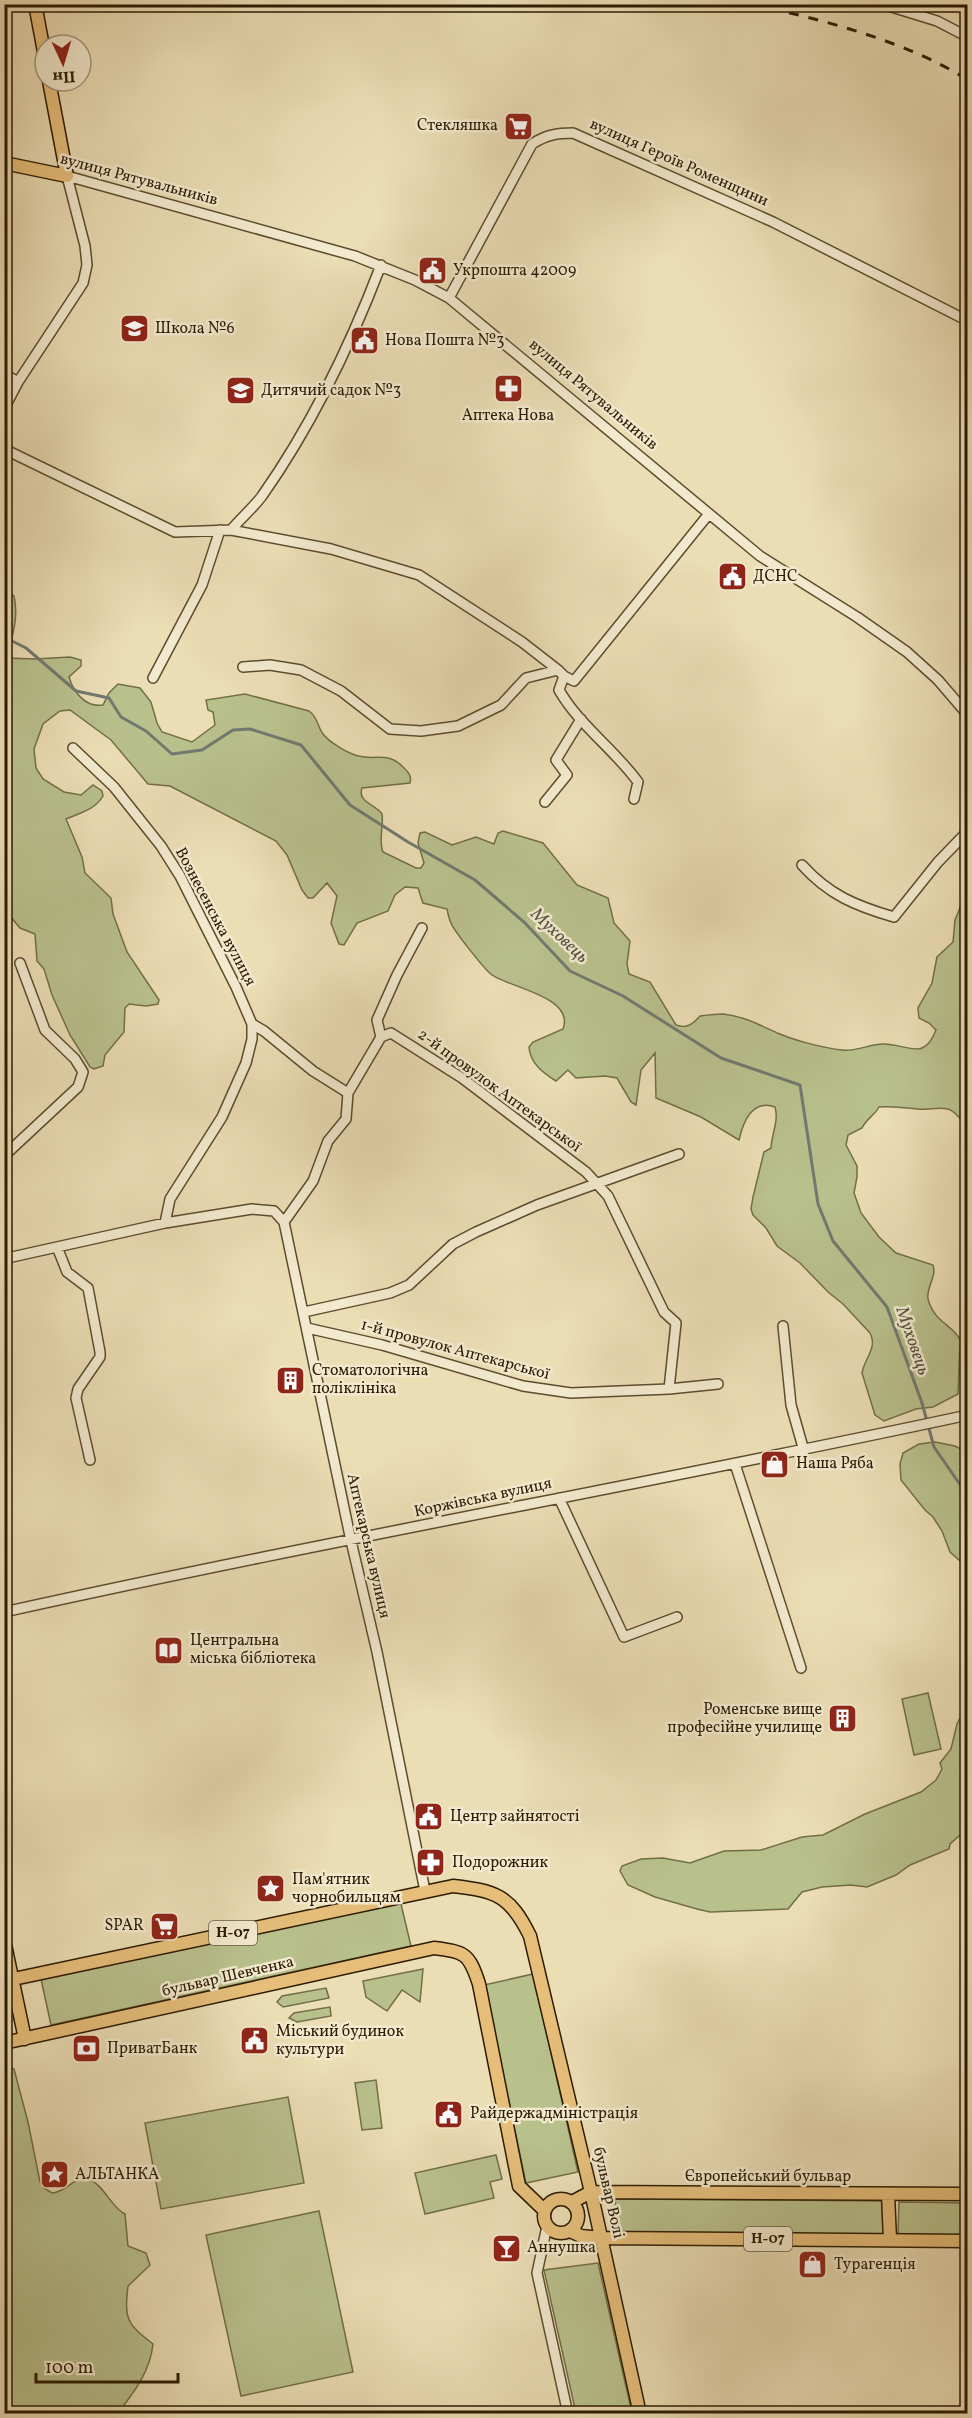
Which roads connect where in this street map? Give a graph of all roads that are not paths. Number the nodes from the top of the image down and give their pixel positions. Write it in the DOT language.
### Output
graph roads {
  1 [pos="35,4"];
  2 [pos="882,4"];
  3 [pos="40,33"];
  4 [pos="968,37"];
  5 [pos="52,93"];
  6 [pos="4,164"];
  7 [pos="67,177"];
  8 [pos="381,265"];
  9 [pos="448,298"];
  10 [pos="968,321"];
  11 [pos="4,374"];
  12 [pos="18,382"];
  13 [pos="4,409"];
  14 [pos="4,449"];
  15 [pos="708,514"];
  16 [pos="220,530"];
  17 [pos="231,530"];
  18 [pos="243,667"];
  19 [pos="561,673"];
  20 [pos="153,678"];
  21 [pos="968,715"];
  22 [pos="581,719"];
  23 [pos="73,748"];
  24 [pos="634,799"];
  25 [pos="545,802"];
  26 [pos="968,831"];
  27 [pos="802,866"];
  28 [pos="422,928"];
  29 [pos="20,963"];
  30 [pos="252,1024"];
  31 [pos="381,1037"];
  32 [pos="348,1093"];
  33 [pos="679,1154"];
  34 [pos="4,1156"];
  35 [pos="596,1184"];
  36 [pos="284,1222"];
  37 [pos="165,1223"];
  38 [pos="57,1247"];
  39 [pos="4,1261"];
  40 [pos="304,1312"];
  41 [pos="783,1326"];
  42 [pos="307,1328"];
  43 [pos="718,1384"];
  44 [pos="669,1389"];
  45 [pos="968,1415"];
  46 [pos="804,1451"];
  47 [pos="90,1460"];
  48 [pos="735,1464"];
  49 [pos="559,1498"];
  50 [pos="351,1541"];
  51 [pos="4,1612"];
  52 [pos="676,1617"];
  53 [pos="801,1668"];
  54 [pos="425,1891"];
  55 [pos="4,1940"];
  56 [pos="9,1980"];
  57 [pos="25,2039"];
  58 [pos="4,2043"];
  59 [pos="591,2192"];
  60 [pos="888,2194"];
  61 [pos="968,2194"];
  62 [pos="572,2202"];
  63 [pos="544,2210"];
  64 [pos="547,2226"];
  65 [pos="570,2231"];
  66 [pos="601,2238"];
  67 [pos="890,2240"];
  68 [pos="968,2241"];
  69 [pos="568,2414"];
  70 [pos="640,2414"];
  1 -- 3 [label="main road"];
  2 -- 4 [label="street"];
  5 -- 7 [label="main road"];
  6 -- 7 [label="main road, вулиця Рятувальників"];
  7 -- 8 [label="street, вулиця Рятувальників"];
  7 -- 12 [label="street"];
  8 -- 9 [label="street, вулиця Рятувальників"];
  8 -- 17 [label="street"];
  9 -- 10 [label="street, вулиця Героїв Роменщини"];
  9 -- 15 [label="street, вулиця Рятувальників"];
  11 -- 12 [label="street"];
  12 -- 13 [label="street"];
  14 -- 16 [label="street"];
  15 -- 19 [label="street"];
  15 -- 21 [label="street, вулиця Рятувальників"];
  16 -- 17 [label="street"];
  16 -- 20 [label="street"];
  17 -- 19 [label="street"];
  18 -- 19 [label="street"];
  19 -- 22 [label="street"];
  22 -- 24 [label="street"];
  22 -- 25 [label="street"];
  23 -- 30 [label="street, Вознесенська вулиця"];
  26 -- 27 [label="street"];
  28 -- 31 [label="street"];
  29 -- 34 [label="street"];
  30 -- 32 [label="street"];
  30 -- 37 [label="street"];
  31 -- 32 [label="street"];
  31 -- 35 [label="street, 2-й провулок Аптекарської"];
  32 -- 36 [label="street"];
  33 -- 35 [label="street"];
  35 -- 40 [label="street"];
  35 -- 44 [label="street"];
  36 -- 37 [label="street, Аптекарська вулиця"];
  36 -- 40 [label="street, Аптекарська вулиця"];
  37 -- 38 [label="street"];
  38 -- 39 [label="street"];
  38 -- 47 [label="street"];
  40 -- 42 [label="street, Аптекарська вулиця"];
  41 -- 46 [label="street"];
  42 -- 44 [label="street, 1-й провулок Аптекарської"];
  42 -- 50 [label="street, Аптекарська вулиця"];
  43 -- 44 [label="street, 1-й провулок Аптекарської"];
  45 -- 46 [label="street, Коржівська вулиця"];
  46 -- 48 [label="street, Коржівська вулиця"];
  48 -- 49 [label="street, Коржівська вулиця"];
  48 -- 53 [label="street"];
  49 -- 50 [label="street, Коржівська вулиця"];
  49 -- 52 [label="street"];
  50 -- 51 [label="street, Коржівська вулиця"];
  50 -- 54 [label="street, Аптекарська вулиця"];
  54 -- 56 [label="main road, Н-07"];
  54 -- 59 [label="main road, бульвар Волі / Н-07"];
  55 -- 56 [label="main road"];
  56 -- 57 [label="main road"];
  57 -- 58 [label="main road, бульвар Шевченка"];
  57 -- 63 [label="main road, бульвар Шевченка"];
  59 -- 60 [label="main road, Європейський бульвар"];
  59 -- 62 [label="main road, Європейський бульвар"];
  59 -- 66 [label="main road, бульвар Волі"];
  60 -- 61 [label="main road, Європейський бульвар"];
  60 -- 67 [label="main road"];
  62 -- 63 [label="main road, Європейський бульвар"];
  62 -- 65 [label="main road"];
  63 -- 64 [label="main road"];
  64 -- 65 [label="main road, Н-07"];
  64 -- 69 [label="street"];
  65 -- 66 [label="main road, Н-07"];
  66 -- 67 [label="main road, Н-07"];
  66 -- 70 [label="main road, бульвар Волі"];
  67 -- 68 [label="main road, Н-07"];
}
